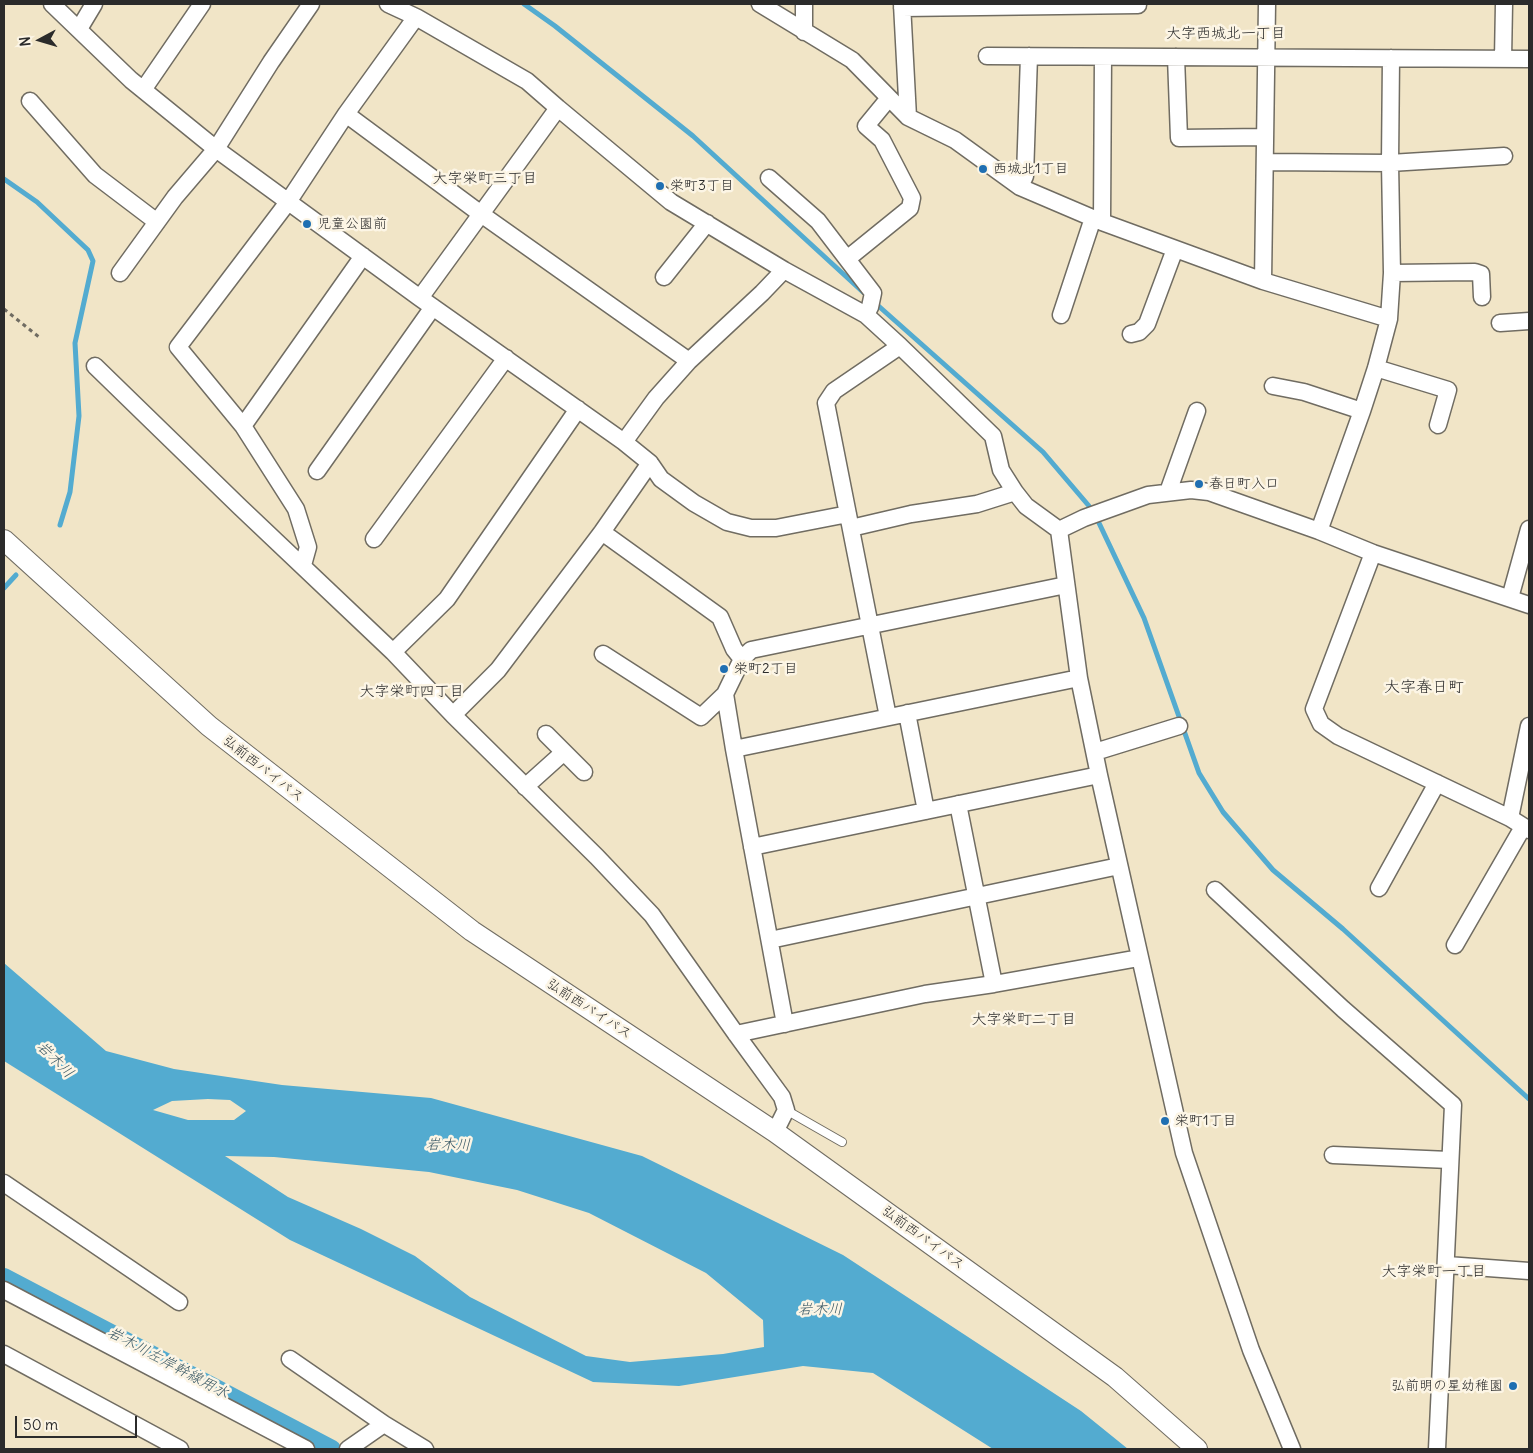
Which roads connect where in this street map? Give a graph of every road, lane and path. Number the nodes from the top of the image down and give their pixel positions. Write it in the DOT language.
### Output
graph roads {
  1 [pos="52,4"];
  2 [pos="94,4"];
  3 [pos="202,4"];
  4 [pos="311,4"];
  5 [pos="388,4"];
  6 [pos="760,4"];
  7 [pos="804,4"];
  8 [pos="1138,4"];
  9 [pos="1267,4"];
  10 [pos="1504,4"];
  11 [pos="902,6"];
  12 [pos="416,17"];
  13 [pos="79,29"];
  14 [pos="804,32"];
  15 [pos="987,56"];
  16 [pos="1030,56"];
  17 [pos="1103,57"];
  18 [pos="1176,57"];
  19 [pos="1267,58"];
  20 [pos="1390,58"];
  21 [pos="1503,59"];
  22 [pos="1529,59"];
  23 [pos="144,90"];
  24 [pos="889,98"];
  25 [pos="30,101"];
  26 [pos="558,108"];
  27 [pos="346,114"];
  28 [pos="908,117"];
  29 [pos="1265,137"];
  30 [pos="216,149"];
  31 [pos="1504,156"];
  32 [pos="1265,162"];
  33 [pos="1390,163"];
  34 [pos="769,178"];
  35 [pos="1020,187"];
  36 [pos="288,202"];
  37 [pos="481,214"];
  38 [pos="1097,220"];
  39 [pos="157,222"];
  40 [pos="707,223"];
  41 [pos="1175,248"];
  42 [pos="363,256"];
  43 [pos="847,259"];
  44 [pos="784,270"];
  45 [pos="120,273"];
  46 [pos="1392,273"];
  47 [pos="664,277"];
  48 [pos="1264,281"];
  49 [pos="1482,297"];
  50 [pos="426,302"];
  51 [pos="870,305"];
  52 [pos="4,309"];
  53 [pos="1061,314"];
  54 [pos="1389,319"];
  55 [pos="1529,321"];
  56 [pos="1500,322"];
  57 [pos="1131,334"];
  58 [pos="39,337"];
  59 [pos="900,346"];
  60 [pos="506,358"];
  61 [pos="689,361"];
  62 [pos="94,366"];
  63 [pos="1376,368"];
  64 [pos="1273,386"];
  65 [pos="578,409"];
  66 [pos="1197,411"];
  67 [pos="1362,411"];
  68 [pos="1438,425"];
  69 [pos="243,426"];
  70 [pos="624,442"];
  71 [pos="650,463"];
  72 [pos="317,471"];
  73 [pos="1015,492"];
  74 [pos="1168,492"];
  75 [pos="849,521"];
  76 [pos="1529,529"];
  77 [pos="1059,530"];
  78 [pos="1318,531"];
  79 [pos="602,532"];
  80 [pos="374,539"];
  81 [pos="4,540"];
  82 [pos="1373,553"];
  83 [pos="303,565"];
  84 [pos="1066,585"];
  85 [pos="1510,598"];
  86 [pos="1529,605"];
  87 [pos="870,626"];
  88 [pos="393,652"];
  89 [pos="603,654"];
  90 [pos="742,659"];
  91 [pos="1079,678"];
  92 [pos="725,694"];
  93 [pos="907,713"];
  94 [pos="453,715"];
  95 [pos="888,717"];
  96 [pos="1179,726"];
  97 [pos="1529,726"];
  98 [pos="546,734"];
  99 [pos="734,749"];
  100 [pos="564,752"];
  101 [pos="1095,752"];
  102 [pos="584,772"];
  103 [pos="1099,774"];
  104 [pos="1437,782"];
  105 [pos="526,788"];
  106 [pos="958,804"];
  107 [pos="926,811"];
  108 [pos="1521,825"];
  109 [pos="752,847"];
  110 [pos="1119,866"];
  111 [pos="1379,888"];
  112 [pos="1215,890"];
  113 [pos="977,896"];
  114 [pos="770,940"];
  115 [pos="1455,945"];
  116 [pos="1139,958"];
  117 [pos="994,984"];
  118 [pos="785,1024"];
  119 [pos="736,1034"];
  120 [pos="786,1110"];
  121 [pos="775,1132"];
  122 [pos="842,1142"];
  123 [pos="1333,1155"];
  124 [pos="1449,1160"];
  125 [pos="4,1183"];
  126 [pos="1446,1265"];
  127 [pos="1529,1271"];
  128 [pos="4,1290"];
  129 [pos="179,1302"];
  130 [pos="4,1355"];
  131 [pos="290,1359"];
  132 [pos="384,1424"];
  133 [pos="180,1449"];
  134 [pos="306,1449"];
  135 [pos="348,1449"];
  136 [pos="425,1449"];
  137 [pos="1197,1449"];
  138 [pos="1292,1449"];
  139 [pos="1437,1449"];
  1 -- 13 [label="street"];
  2 -- 13 [label="street"];
  3 -- 23 [label="street"];
  4 -- 30 [label="street"];
  5 -- 12 [label="street"];
  6 -- 14 [label="street"];
  7 -- 14 [label="street"];
  8 -- 11 [label="street"];
  9 -- 19 [label="street"];
  10 -- 21 [label="street"];
  11 -- 28 [label="street"];
  12 -- 26 [label="street"];
  12 -- 27 [label="street"];
  13 -- 23 [label="street"];
  14 -- 24 [label="street"];
  15 -- 16 [label="street"];
  16 -- 17 [label="street"];
  16 -- 35 [label="street"];
  17 -- 18 [label="street"];
  17 -- 38 [label="street"];
  18 -- 19 [label="street"];
  18 -- 29 [label="street"];
  19 -- 20 [label="street"];
  19 -- 29 [label="street"];
  20 -- 21 [label="street"];
  20 -- 33 [label="street"];
  21 -- 22 [label="street"];
  23 -- 30 [label="street"];
  24 -- 28 [label="street"];
  24 -- 43 [label="street"];
  25 -- 39 [label="street"];
  26 -- 37 [label="street"];
  26 -- 40 [label="street"];
  27 -- 36 [label="street"];
  27 -- 37 [label="street"];
  28 -- 35 [label="street"];
  29 -- 32 [label="street"];
  30 -- 36 [label="street"];
  30 -- 39 [label="street"];
  31 -- 33 [label="street"];
  32 -- 33 [label="street"];
  32 -- 48 [label="street"];
  33 -- 46 [label="street"];
  34 -- 43 [label="street"];
  35 -- 38 [label="street"];
  36 -- 42 [label="street"];
  36 -- 69 [label="street"];
  37 -- 50 [label="street"];
  37 -- 61 [label="street"];
  38 -- 41 [label="street"];
  38 -- 53 [label="street"];
  39 -- 45 [label="street"];
  40 -- 44 [label="street"];
  40 -- 47 [label="street"];
  41 -- 48 [label="street"];
  41 -- 57 [label="street"];
  42 -- 50 [label="street"];
  42 -- 69 [label="street"];
  43 -- 51 [label="street"];
  44 -- 51 [label="street"];
  44 -- 61 [label="street"];
  46 -- 49 [label="street"];
  46 -- 54 [label="street"];
  48 -- 54 [label="street"];
  50 -- 60 [label="street"];
  50 -- 72 [label="street"];
  51 -- 59 [label="street"];
  52 -- 58 [label="path"];
  54 -- 63 [label="street"];
  55 -- 56 [label="street"];
  59 -- 73 [label="street"];
  59 -- 75 [label="street"];
  60 -- 65 [label="street"];
  60 -- 80 [label="street"];
  61 -- 70 [label="street"];
  62 -- 83 [label="street"];
  63 -- 67 [label="street"];
  63 -- 68 [label="street"];
  64 -- 67 [label="street"];
  65 -- 70 [label="street"];
  65 -- 88 [label="street"];
  66 -- 74 [label="street"];
  67 -- 78 [label="street"];
  69 -- 83 [label="street"];
  70 -- 71 [label="street"];
  71 -- 75 [label="street"];
  71 -- 79 [label="street"];
  73 -- 75 [label="street"];
  73 -- 77 [label="street"];
  74 -- 77 [label="street"];
  74 -- 78 [label="street"];
  75 -- 87 [label="street"];
  76 -- 85 [label="street"];
  77 -- 84 [label="street"];
  78 -- 82 [label="street"];
  79 -- 90 [label="street"];
  79 -- 94 [label="street"];
  81 -- 121 [label="street, 弘前西バイパス"];
  82 -- 85 [label="street"];
  82 -- 104 [label="street"];
  83 -- 88 [label="street"];
  84 -- 87 [label="street"];
  84 -- 91 [label="street"];
  85 -- 86 [label="street"];
  87 -- 90 [label="street"];
  87 -- 95 [label="street"];
  88 -- 94 [label="street"];
  89 -- 92 [label="street"];
  90 -- 92 [label="street"];
  91 -- 93 [label="street"];
  91 -- 101 [label="street"];
  92 -- 99 [label="street"];
  93 -- 95 [label="street"];
  93 -- 107 [label="street"];
  94 -- 105 [label="street"];
  95 -- 99 [label="street"];
  96 -- 101 [label="street"];
  97 -- 108 [label="street"];
  98 -- 100 [label="street"];
  99 -- 109 [label="street"];
  100 -- 102 [label="street"];
  100 -- 105 [label="street"];
  101 -- 103 [label="street"];
  103 -- 106 [label="street"];
  103 -- 110 [label="street"];
  104 -- 108 [label="street"];
  104 -- 111 [label="street"];
  105 -- 119 [label="street"];
  106 -- 107 [label="street"];
  106 -- 113 [label="street"];
  107 -- 109 [label="street"];
  108 -- 115 [label="street"];
  109 -- 114 [label="street"];
  110 -- 113 [label="street"];
  110 -- 116 [label="street"];
  112 -- 124 [label="street"];
  113 -- 114 [label="street"];
  113 -- 117 [label="street"];
  114 -- 118 [label="street"];
  116 -- 117 [label="street"];
  116 -- 138 [label="street"];
  117 -- 118 [label="street"];
  118 -- 119 [label="street"];
  119 -- 120 [label="street"];
  120 -- 121 [label="street"];
  120 -- 122 [label="lane"];
  121 -- 137 [label="street, 弘前西バイパス"];
  123 -- 124 [label="street"];
  124 -- 126 [label="street"];
  125 -- 129 [label="street"];
  126 -- 127 [label="street"];
  126 -- 139 [label="street"];
  128 -- 134 [label="street"];
  130 -- 133 [label="street"];
  131 -- 132 [label="street"];
  132 -- 135 [label="street"];
  132 -- 136 [label="street"];
}
